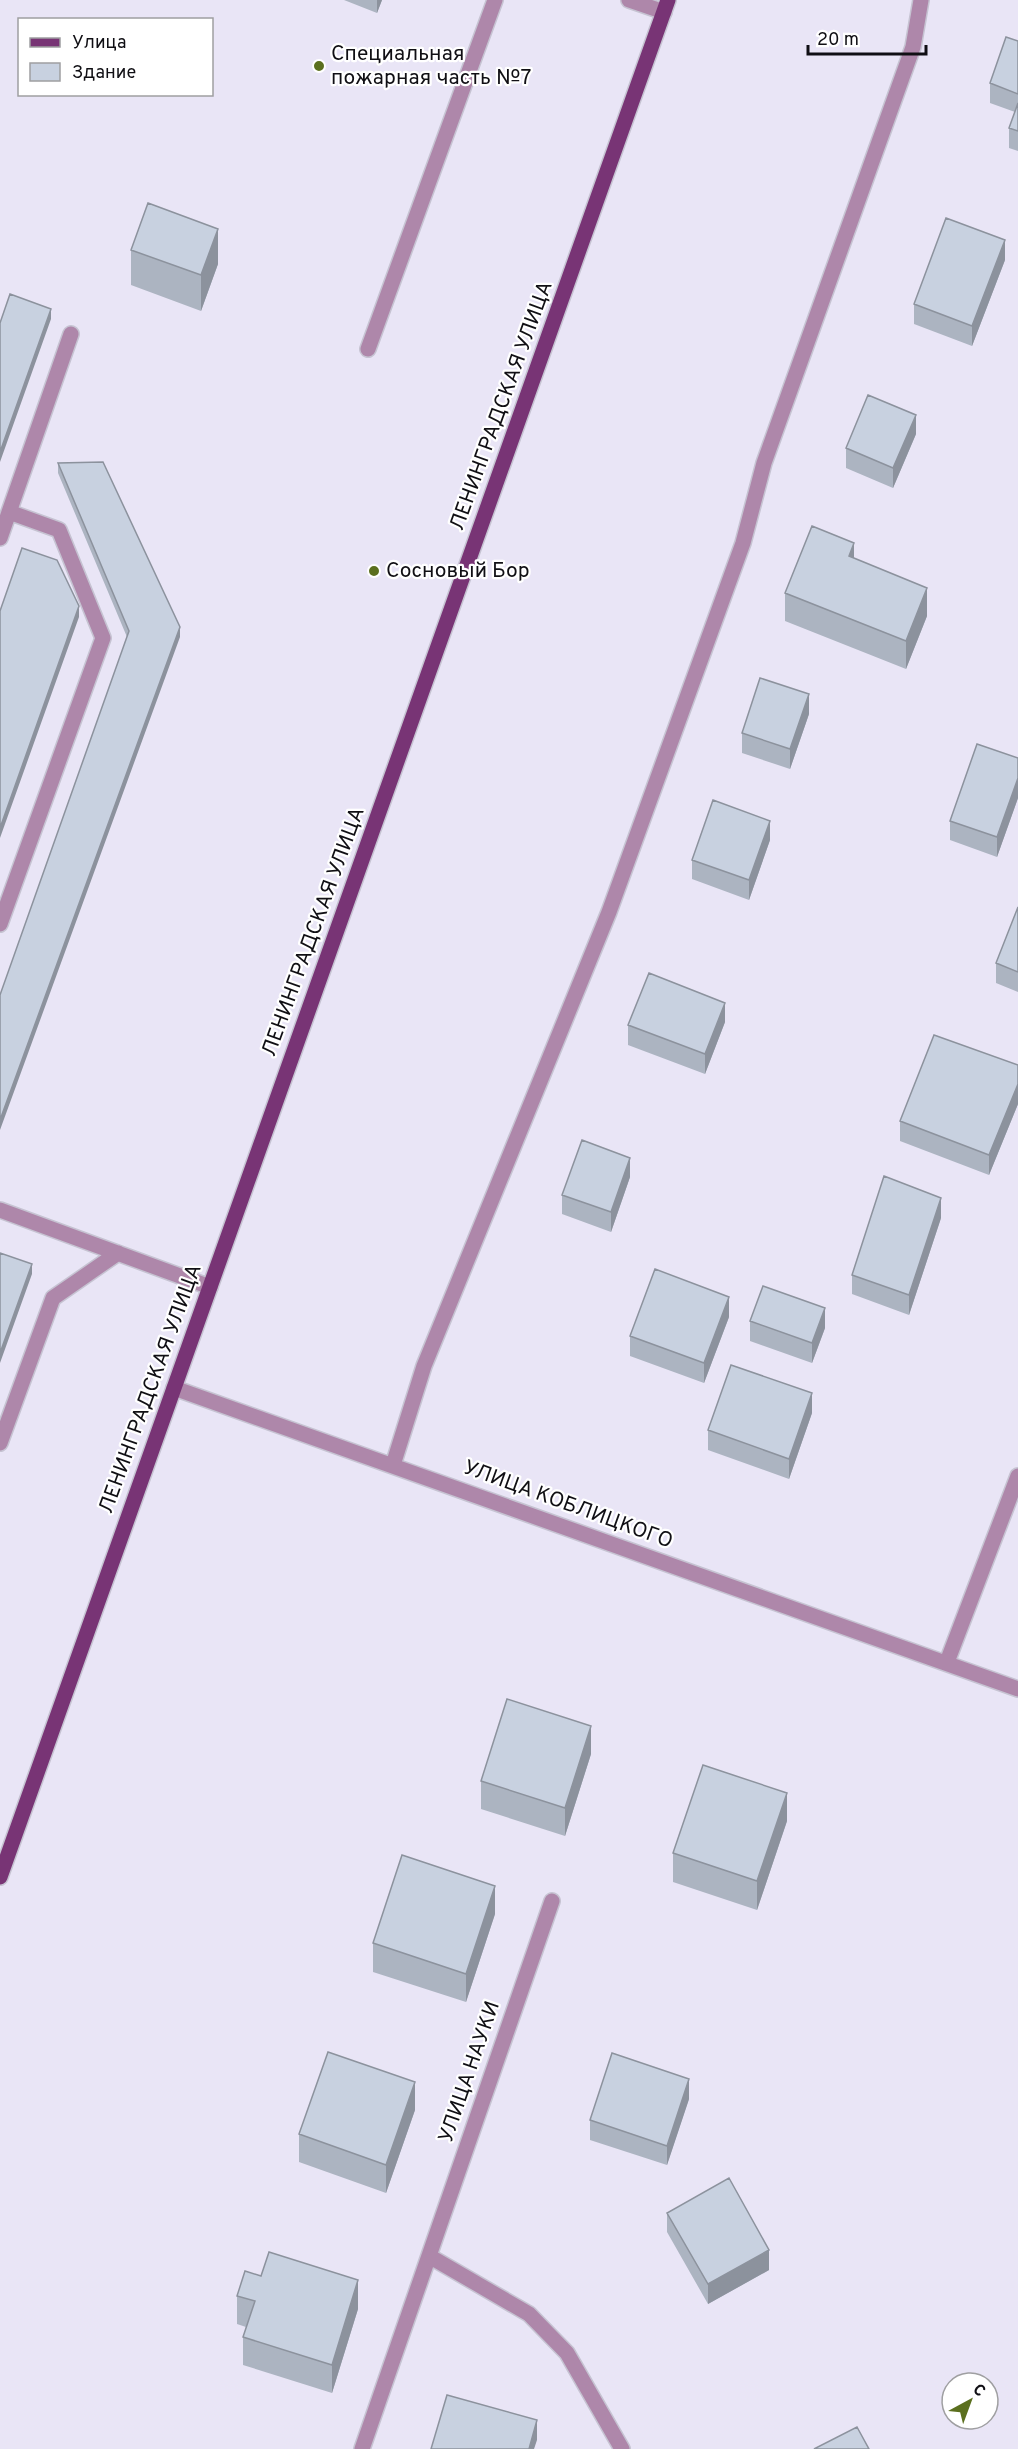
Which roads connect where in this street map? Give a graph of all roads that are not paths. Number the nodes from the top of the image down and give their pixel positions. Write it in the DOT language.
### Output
graph roads {
  1 [pos="495,0"];
  2 [pos="629,0"];
  3 [pos="921,0"];
  4 [pos="666,6"];
  5 [pos="71,333"];
  6 [pos="368,349"];
  7 [pos="9,512"];
  8 [pos="0,538"];
  9 [pos="0,924"];
  10 [pos="0,1210"];
  11 [pos="118,1253"];
  12 [pos="210,1287"];
  13 [pos="174,1389"];
  14 [pos="0,1443"];
  15 [pos="393,1465"];
  16 [pos="1018,1476"];
  17 [pos="946,1662"];
  18 [pos="1018,1689"];
  19 [pos="0,1877"];
  20 [pos="552,1901"];
  21 [pos="429,2256"];
  22 [pos="362,2449"];
  23 [pos="622,2449"];
  1 -- 6 [label="street"];
  2 -- 4 [label="street"];
  3 -- 15 [label="street"];
  4 -- 12 [label="main road, ЛЕНИНГРАДСКАЯ УЛИЦА"];
  5 -- 7 [label="street"];
  7 -- 8 [label="street"];
  7 -- 9 [label="street"];
  10 -- 11 [label="street"];
  11 -- 12 [label="street"];
  11 -- 14 [label="street"];
  12 -- 13 [label="main road, ЛЕНИНГРАДСКАЯ УЛИЦА"];
  13 -- 15 [label="street, УЛИЦА КОБЛИЦКОГО"];
  13 -- 19 [label="main road, ЛЕНИНГРАДСКАЯ УЛИЦА"];
  15 -- 17 [label="street, УЛИЦА КОБЛИЦКОГО"];
  16 -- 17 [label="street"];
  17 -- 18 [label="street, УЛИЦА КОБЛИЦКОГО"];
  20 -- 21 [label="street, УЛИЦА НАУКИ"];
  21 -- 22 [label="street, УЛИЦА НАУКИ"];
  21 -- 23 [label="street"];
}
